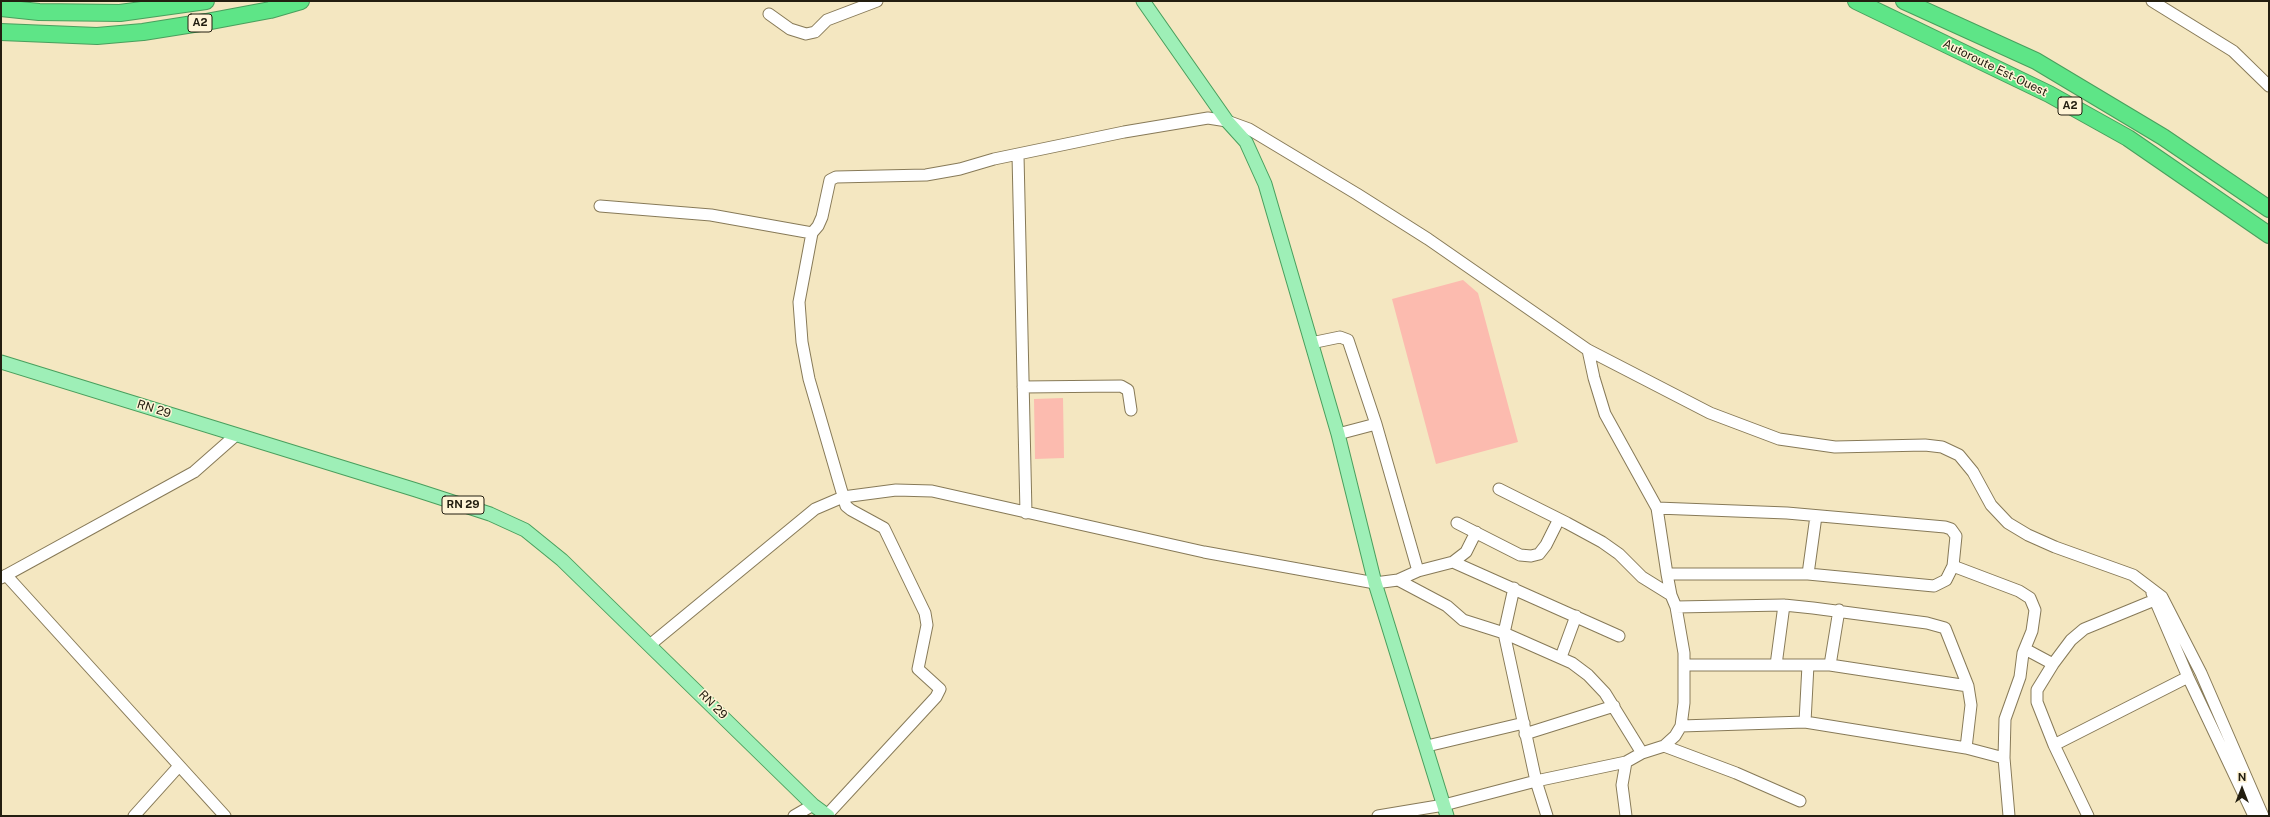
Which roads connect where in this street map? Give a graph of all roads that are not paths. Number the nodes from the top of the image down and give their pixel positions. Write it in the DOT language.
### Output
graph roads {
  1 [pos="206,1"];
  2 [pos="301,1"];
  3 [pos="877,1"];
  4 [pos="1143,1"];
  5 [pos="1856,1"];
  6 [pos="1904,1"];
  7 [pos="2152,1"];
  8 [pos="1,8"];
  9 [pos="769,14"];
  10 [pos="1,32"];
  11 [pos="2269,86"];
  12 [pos="1227,121"];
  13 [pos="1018,155"];
  14 [pos="600,206"];
  15 [pos="2269,210"];
  16 [pos="812,233"];
  17 [pos="2269,235"];
  18 [pos="1311,343"];
  19 [pos="1588,350"];
  20 [pos="1,362"];
  21 [pos="1023,387"];
  22 [pos="1131,410"];
  23 [pos="1376,424"];
  24 [pos="1338,434"];
  25 [pos="236,435"];
  26 [pos="1499,489"];
  27 [pos="843,497"];
  28 [pos="1657,508"];
  29 [pos="1026,513"];
  30 [pos="1816,516"];
  31 [pos="1560,519"];
  32 [pos="1457,523"];
  33 [pos="1476,532"];
  34 [pos="1453,562"];
  35 [pos="1952,566"];
  36 [pos="1418,571"];
  37 [pos="1667,574"];
  38 [pos="1808,574"];
  39 [pos="3,576"];
  40 [pos="1398,580"];
  41 [pos="1375,583"];
  42 [pos="1514,588"];
  43 [pos="1671,595"];
  44 [pos="2158,598"];
  45 [pos="1784,605"];
  46 [pos="1676,607"];
  47 [pos="1839,610"];
  48 [pos="1576,616"];
  49 [pos="1504,633"];
  50 [pos="1619,636"];
  51 [pos="651,644"];
  52 [pos="2025,649"];
  53 [pos="1561,657"];
  54 [pos="2053,664"];
  55 [pos="1684,665"];
  56 [pos="1808,665"];
  57 [pos="1830,665"];
  58 [pos="1776,666"];
  59 [pos="2188,677"];
  60 [pos="1968,686"];
  61 [pos="1614,706"];
  62 [pos="1805,722"];
  63 [pos="1524,723"];
  64 [pos="1681,726"];
  65 [pos="1526,734"];
  66 [pos="2054,745"];
  67 [pos="1427,746"];
  68 [pos="1664,746"];
  69 [pos="1966,748"];
  70 [pos="1642,753"];
  71 [pos="2004,758"];
  72 [pos="1626,762"];
  73 [pos="179,766"];
  74 [pos="1536,781"];
  75 [pos="1800,801"];
  76 [pos="813,805"];
  77 [pos="1445,811"];
  78 [pos="134,816"];
  79 [pos="225,816"];
  80 [pos="794,816"];
  81 [pos="828,816"];
  82 [pos="1378,816"];
  83 [pos="1547,816"];
  84 [pos="1626,816"];
  85 [pos="2009,816"];
  86 [pos="2088,816"];
  87 [pos="2254,816"];
  88 [pos="2263,816"];
  1 -- 8 [label="highway, A2"];
  2 -- 10 [label="highway, A2"];
  3 -- 9 [label="street"];
  4 -- 12 [label="main road"];
  5 -- 17 [label="highway, Autoroute Est-Ouest / A2"];
  6 -- 15 [label="highway, Autoroute Est-Ouest / A2"];
  7 -- 11 [label="street"];
  12 -- 13 [label="street"];
  12 -- 18 [label="main road"];
  12 -- 19 [label="street"];
  13 -- 16 [label="street"];
  13 -- 21 [label="street"];
  14 -- 16 [label="street"];
  16 -- 27 [label="street"];
  18 -- 23 [label="street"];
  18 -- 24 [label="main road"];
  19 -- 28 [label="street"];
  19 -- 44 [label="street"];
  20 -- 25 [label="main road, RN 29 / RN 29"];
  21 -- 22 [label="street"];
  21 -- 29 [label="street"];
  23 -- 24 [label="street"];
  23 -- 36 [label="street"];
  24 -- 41 [label="main road"];
  25 -- 39 [label="street"];
  25 -- 51 [label="main road, RN 29 / RN 29"];
  26 -- 31 [label="street"];
  27 -- 29 [label="street"];
  27 -- 51 [label="street"];
  27 -- 81 [label="street"];
  28 -- 30 [label="street"];
  28 -- 37 [label="street"];
  29 -- 41 [label="street"];
  30 -- 35 [label="street"];
  30 -- 38 [label="street"];
  31 -- 33 [label="street"];
  31 -- 43 [label="street"];
  32 -- 33 [label="street"];
  33 -- 34 [label="street"];
  34 -- 36 [label="street"];
  34 -- 42 [label="street"];
  35 -- 38 [label="street"];
  35 -- 52 [label="street"];
  36 -- 40 [label="street"];
  37 -- 38 [label="street"];
  37 -- 43 [label="street"];
  39 -- 73 [label="street"];
  40 -- 41 [label="street"];
  40 -- 49 [label="street"];
  41 -- 67 [label="main road"];
  42 -- 48 [label="street"];
  42 -- 49 [label="street"];
  43 -- 46 [label="street"];
  44 -- 54 [label="street"];
  44 -- 59 [label="street"];
  44 -- 88 [label="street"];
  45 -- 46 [label="street"];
  45 -- 47 [label="street"];
  45 -- 58 [label="street"];
  46 -- 55 [label="street"];
  47 -- 57 [label="street"];
  47 -- 60 [label="street"];
  48 -- 50 [label="street"];
  48 -- 53 [label="street"];
  49 -- 53 [label="street"];
  49 -- 63 [label="street"];
  51 -- 76 [label="main road, RN 29 / RN 29"];
  52 -- 54 [label="street"];
  52 -- 71 [label="street"];
  53 -- 61 [label="street"];
  54 -- 66 [label="street"];
  55 -- 58 [label="street"];
  55 -- 64 [label="street"];
  56 -- 57 [label="street"];
  56 -- 58 [label="street"];
  56 -- 62 [label="street"];
  57 -- 60 [label="street"];
  59 -- 66 [label="street"];
  59 -- 87 [label="street"];
  60 -- 69 [label="street"];
  61 -- 65 [label="street"];
  61 -- 70 [label="street"];
  62 -- 64 [label="street"];
  62 -- 69 [label="street"];
  63 -- 65 [label="street"];
  63 -- 67 [label="street"];
  64 -- 68 [label="street"];
  65 -- 74 [label="street"];
  66 -- 86 [label="street"];
  67 -- 77 [label="main road"];
  68 -- 70 [label="street"];
  68 -- 75 [label="street"];
  69 -- 71 [label="street"];
  70 -- 72 [label="street"];
  71 -- 85 [label="street"];
  72 -- 74 [label="street"];
  72 -- 84 [label="street"];
  73 -- 78 [label="street"];
  73 -- 79 [label="street"];
  74 -- 77 [label="street"];
  74 -- 83 [label="street"];
  76 -- 80 [label="street"];
  76 -- 81 [label="main road, RN 29 / RN 29"];
  77 -- 82 [label="street"];
}
